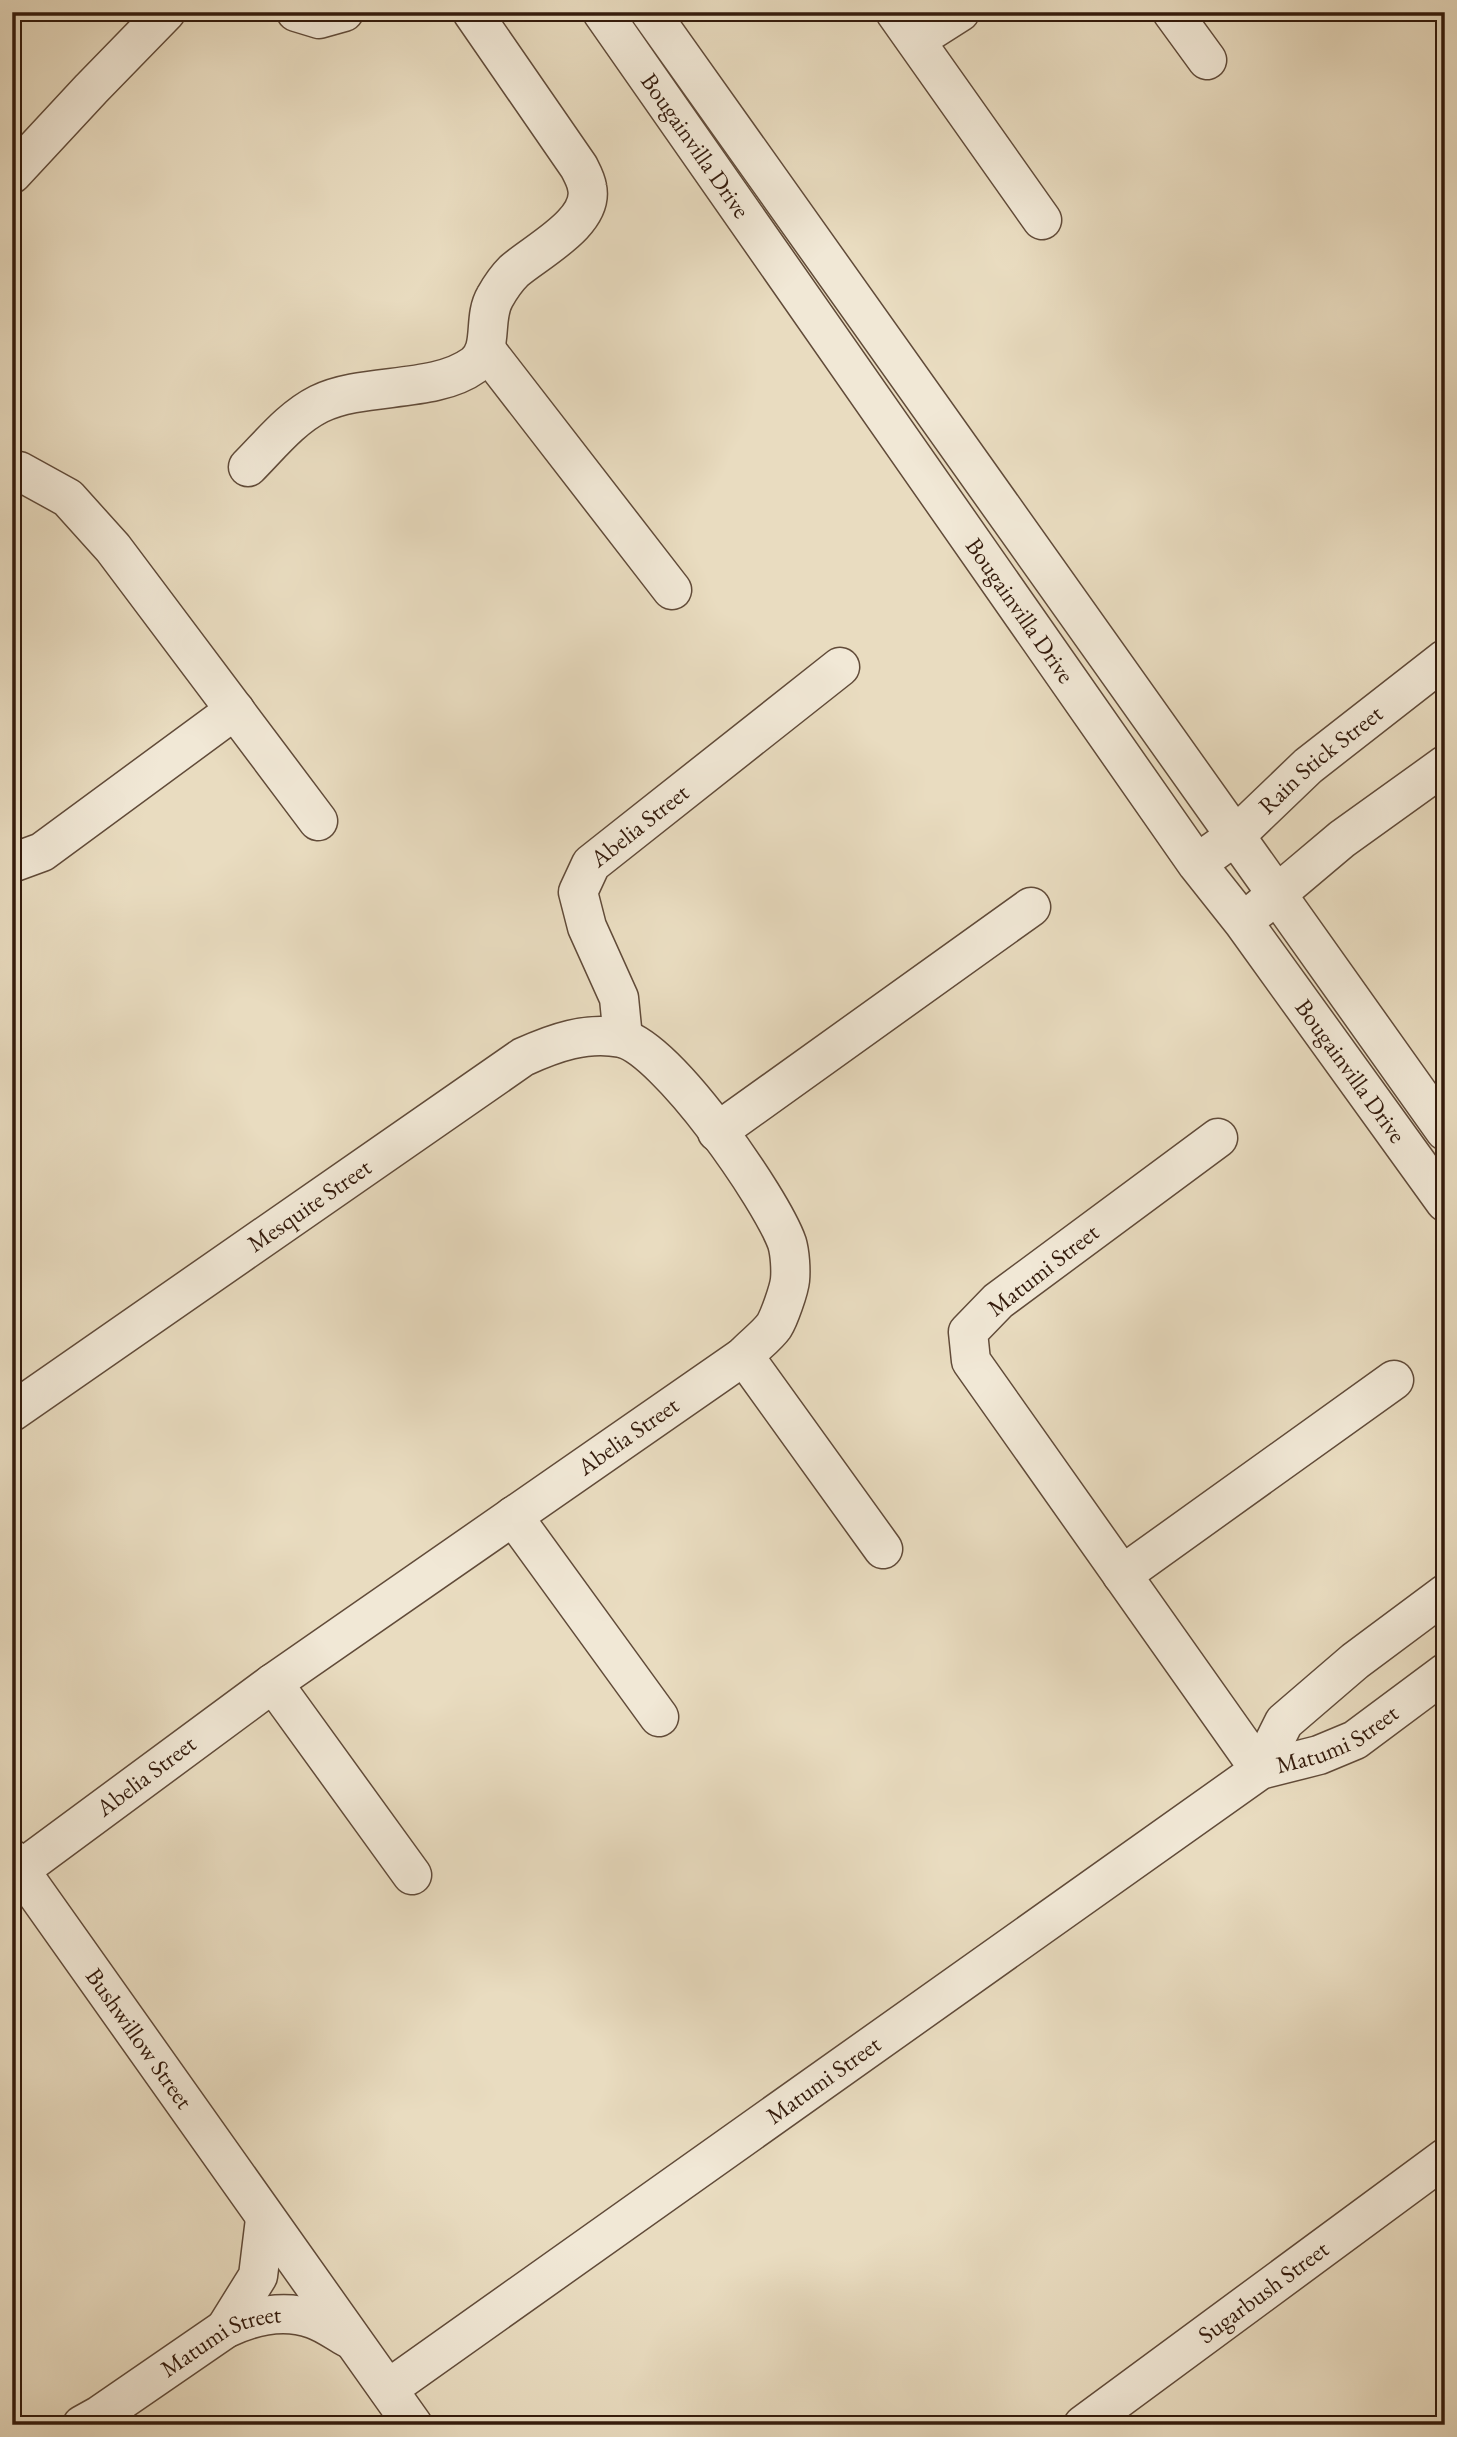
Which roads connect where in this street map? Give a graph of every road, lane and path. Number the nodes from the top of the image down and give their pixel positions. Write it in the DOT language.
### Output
graph roads {
  1 [pos="166,12"];
  2 [pos="296,12"];
  3 [pos="344,12"];
  4 [pos="472,12"];
  5 [pos="601,12"];
  6 [pos="650,12"];
  7 [pos="960,12"];
  8 [pos="1172,12"];
  9 [pos="906,26"];
  10 [pos="1207,60"];
  11 [pos="12,174"];
  12 [pos="1042,220"];
  13 [pos="487,351"];
  14 [pos="248,467"];
  15 [pos="12,470"];
  16 [pos="673,590"];
  17 [pos="1445,659"];
  18 [pos="840,667"];
  19 [pos="235,710"];
  20 [pos="1445,765"];
  21 [pos="318,821"];
  22 [pos="1234,836"];
  23 [pos="12,863"];
  24 [pos="1198,864"];
  25 [pos="1277,894"];
  26 [pos="1031,907"];
  27 [pos="1243,922"];
  28 [pos="623,1038"];
  29 [pos="1445,1131"];
  30 [pos="717,1132"];
  31 [pos="1218,1138"];
  32 [pos="1445,1202"];
  33 [pos="744,1356"];
  34 [pos="1394,1380"];
  35 [pos="12,1412"];
  36 [pos="513,1516"];
  37 [pos="883,1549"];
  38 [pos="1122,1575"];
  39 [pos="1445,1594"];
  40 [pos="1445,1674"];
  41 [pos="273,1683"];
  42 [pos="659,1717"];
  43 [pos="1260,1770"];
  44 [pos="16,1865"];
  45 [pos="412,1875"];
  46 [pos="1445,2158"];
  47 [pos="265,2219"];
  48 [pos="225,2329"];
  49 [pos="353,2341"];
  50 [pos="388,2389"];
  51 [pos="94,2422"];
  52 [pos="413,2425"];
  53 [pos="1083,2425"];
  1 -- 11 [label="street"];
  2 -- 3 [label="street"];
  4 -- 13 [label="street"];
  5 -- 24 [label="street, Bougainvilla Drive"];
  6 -- 22 [label="street, Bougainvilla Drive"];
  7 -- 9 [label="street"];
  8 -- 10 [label="street"];
  9 -- 12 [label="street"];
  13 -- 14 [label="street"];
  13 -- 16 [label="street"];
  15 -- 19 [label="street"];
  17 -- 22 [label="street, Rain Stick Street"];
  18 -- 28 [label="street, Abelia Street"];
  19 -- 21 [label="street"];
  19 -- 23 [label="street"];
  20 -- 25 [label="street"];
  22 -- 24 [label="street, Rain Stick Street"];
  22 -- 25 [label="street, Bougainvilla Drive"];
  24 -- 27 [label="street, Bougainvilla Drive"];
  25 -- 27 [label="street"];
  25 -- 29 [label="street, Bougainvilla Drive"];
  26 -- 30 [label="street"];
  27 -- 32 [label="street, Bougainvilla Drive"];
  28 -- 30 [label="street, Abelia Street"];
  28 -- 35 [label="street, Mesquite Street"];
  30 -- 33 [label="street, Abelia Street"];
  31 -- 38 [label="street, Matumi Street"];
  33 -- 36 [label="street, Abelia Street"];
  33 -- 37 [label="street"];
  34 -- 38 [label="street"];
  36 -- 41 [label="street, Abelia Street"];
  36 -- 42 [label="street"];
  38 -- 43 [label="street, Matumi Street"];
  39 -- 43 [label="street, Matumi Street"];
  40 -- 43 [label="street, Matumi Street"];
  41 -- 44 [label="street, Abelia Street"];
  41 -- 45 [label="street"];
  43 -- 50 [label="street, Matumi Street"];
  44 -- 47 [label="street, Bushwillow Street"];
  46 -- 53 [label="street, Sugarbush Street"];
  47 -- 48 [label="street"];
  47 -- 49 [label="street, Bushwillow Street"];
  48 -- 49 [label="street, Matumi Street"];
  48 -- 51 [label="street, Matumi Street"];
  49 -- 50 [label="street, Bushwillow Street"];
  50 -- 52 [label="street, Bushwillow Street"];
}
